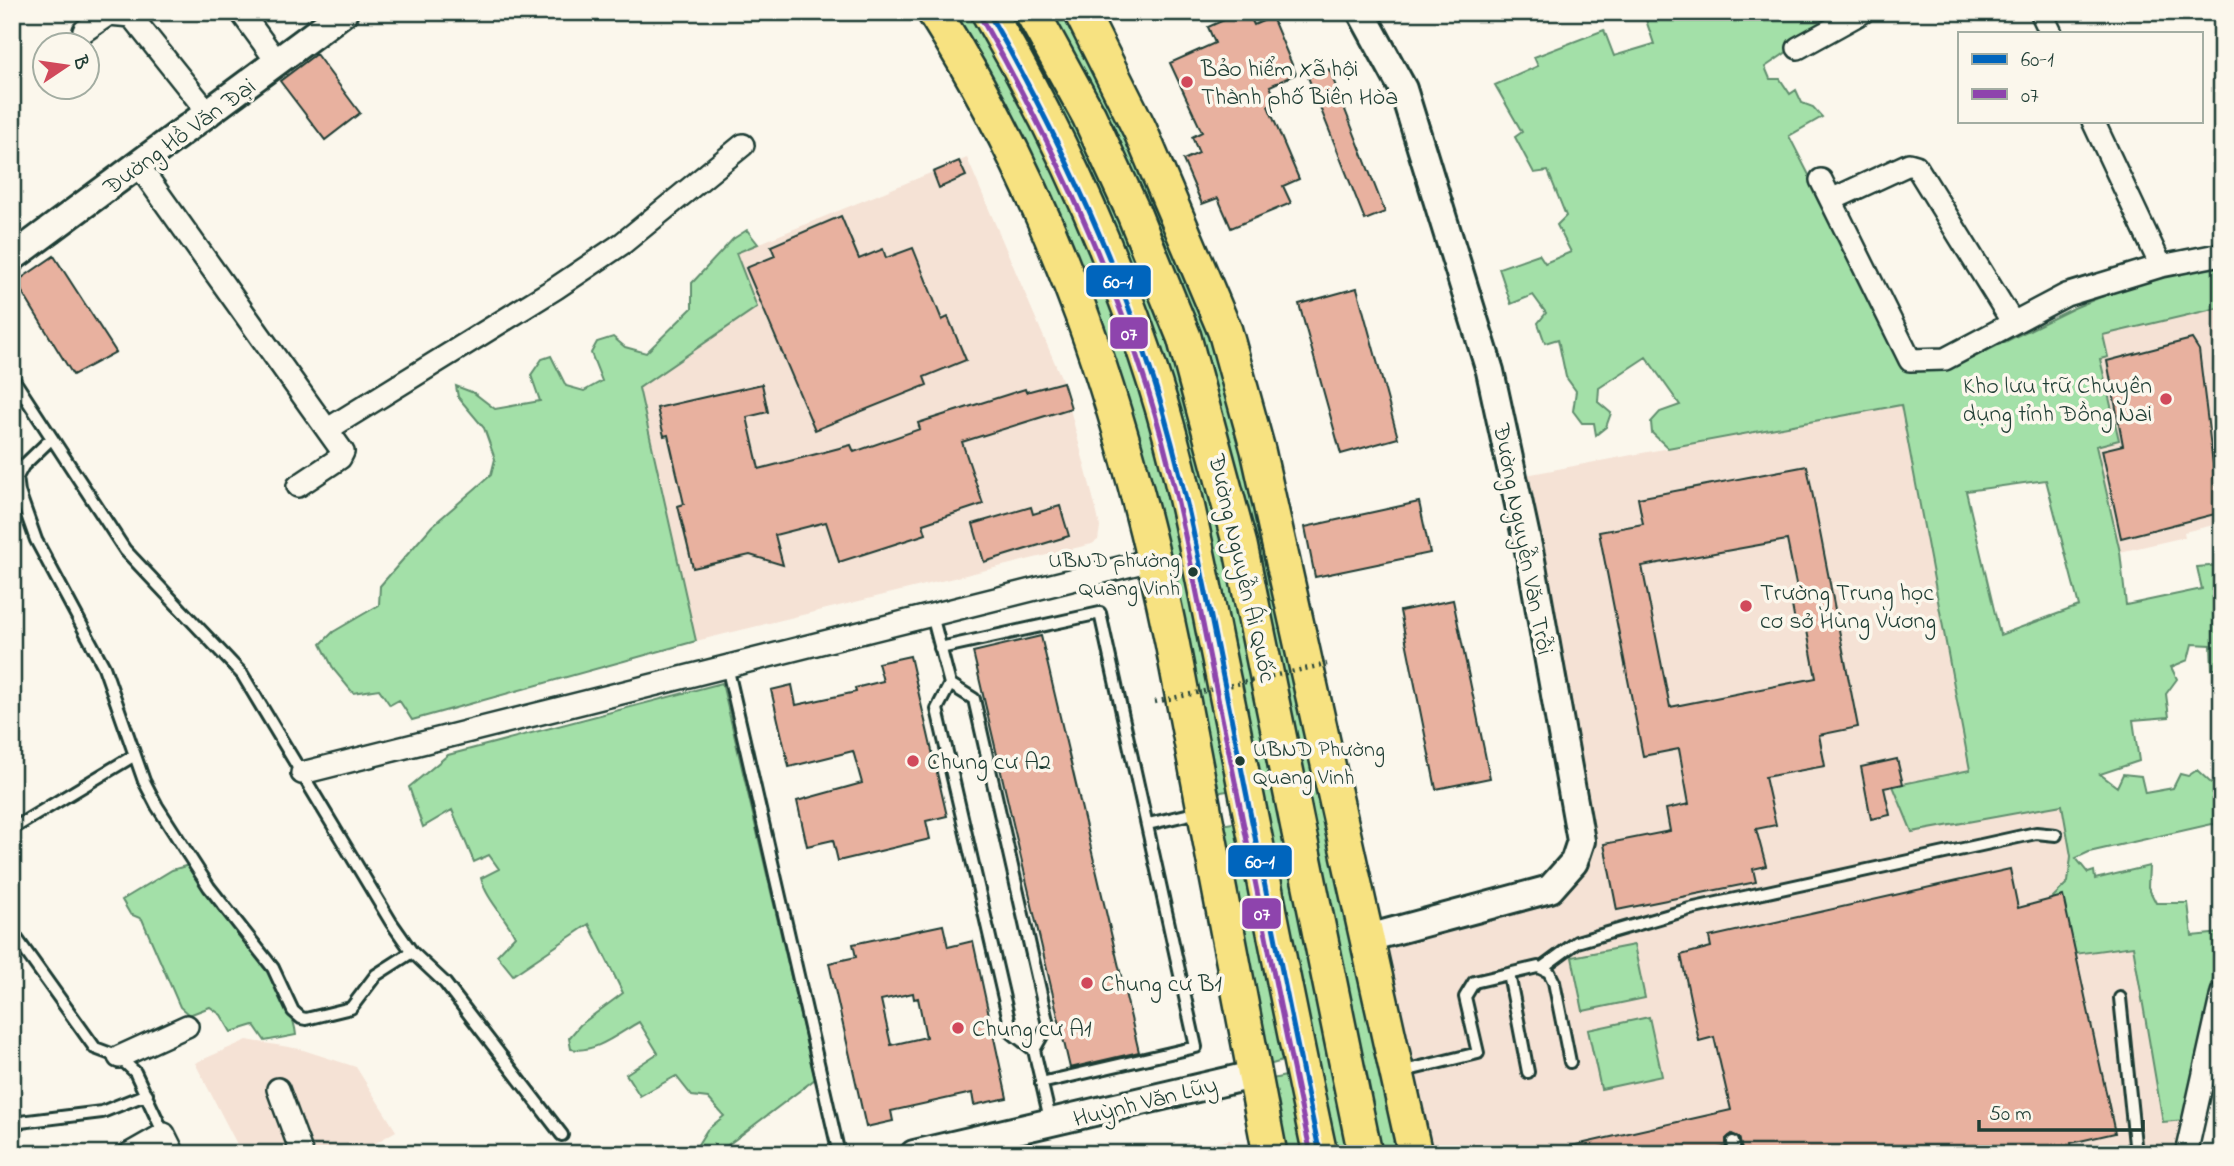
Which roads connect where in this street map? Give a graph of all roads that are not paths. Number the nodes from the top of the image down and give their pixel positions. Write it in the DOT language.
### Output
graph roads {
  1 [pos="241,12"];
  2 [pos="344,12"];
  3 [pos="934,12"];
  4 [pos="988,12"];
  5 [pos="1032,12"];
  6 [pos="1081,12"];
  7 [pos="1361,12"];
  8 [pos="1863,12"];
  9 [pos="2041,12"];
  10 [pos="84,31"];
  11 [pos="2051,32"];
  12 [pos="1798,48"];
  13 [pos="278,63"];
  14 [pos="210,115"];
  15 [pos="2093,122"];
  16 [pos="743,145"];
  17 [pos="139,166"];
  18 [pos="1821,180"];
  19 [pos="1831,200"];
  20 [pos="2222,254"];
  21 [pos="12,258"];
  22 [pos="2161,266"];
  23 [pos="2013,323"];
  24 [pos="12,377"];
  25 [pos="328,429"];
  26 [pos="51,439"];
  27 [pos="298,486"];
  28 [pos="1155,559"];
  29 [pos="932,615"];
  30 [pos="940,648"];
  31 [pos="727,666"];
  32 [pos="950,684"];
  33 [pos="135,755"];
  34 [pos="302,774"];
  35 [pos="1248,802"];
  36 [pos="1205,811"];
  37 [pos="1148,824"];
  38 [pos="12,829"];
  39 [pos="2056,835"];
  40 [pos="12,932"];
  41 [pos="1368,937"];
  42 [pos="412,951"];
  43 [pos="1543,967"];
  44 [pos="1509,974"];
  45 [pos="2222,993"];
  46 [pos="2120,998"];
  47 [pos="187,1026"];
  48 [pos="1034,1051"];
  49 [pos="119,1058"];
  50 [pos="1570,1062"];
  51 [pos="1301,1065"];
  52 [pos="1397,1072"];
  53 [pos="1528,1072"];
  54 [pos="1253,1075"];
  55 [pos="1041,1083"];
  56 [pos="278,1089"];
  57 [pos="147,1094"];
  58 [pos="12,1123"];
  59 [pos="1051,1124"];
  60 [pos="164,1134"];
  61 [pos="562,1135"];
  62 [pos="1732,1142"];
  63 [pos="130,1154"];
  64 [pos="174,1154"];
  65 [pos="302,1154"];
  66 [pos="839,1154"];
  67 [pos="914,1154"];
  68 [pos="1270,1154"];
  69 [pos="1320,1154"];
  70 [pos="1365,1154"];
  71 [pos="1415,1154"];
  72 [pos="1735,1154"];
  73 [pos="2136,1154"];
  74 [pos="2186,1154"];
  1 -- 13 [label="street"];
  2 -- 13 [label="street, Đường Hồ Văn Đại"];
  3 -- 28 [label="main road"];
  4 -- 35 [label="main road, Đường Nguyễn Ái Quốc"];
  5 -- 70 [label="main road, Đường Nguyễn Ái Quốc"];
  6 -- 41 [label="main road, Đường Nguyễn Ái Quốc"];
  7 -- 41 [label="street, Đường Nguyễn Văn Trỗi"];
  8 -- 12 [label="street"];
  9 -- 11 [label="street"];
  10 -- 14 [label="street"];
  13 -- 14 [label="street, Đường Hồ Văn Đại"];
  14 -- 17 [label="street, Đường Hồ Văn Đại"];
  15 -- 22 [label="street"];
  16 -- 25 [label="street"];
  17 -- 21 [label="street, Đường Hồ Văn Đại"];
  17 -- 25 [label="street"];
  18 -- 19 [label="street"];
  19 -- 23 [label="street"];
  19 -- 23 [label="street"];
  20 -- 22 [label="street"];
  22 -- 23 [label="street"];
  24 -- 26 [label="lane"];
  25 -- 27 [label="street"];
  26 -- 33 [label="lane"];
  26 -- 34 [label="lane"];
  28 -- 29 [label="street"];
  28 -- 36 [label="main road"];
  29 -- 30 [label="lane"];
  29 -- 31 [label="street"];
  30 -- 32 [label="lane"];
  30 -- 37 [label="lane"];
  31 -- 34 [label="street"];
  31 -- 66 [label="lane"];
  32 -- 48 [label="lane"];
  32 -- 48 [label="lane"];
  33 -- 38 [label="lane"];
  33 -- 42 [label="lane"];
  34 -- 42 [label="lane"];
  35 -- 36 [label="main road"];
  35 -- 51 [label="main road, Đường Nguyễn Ái Quốc"];
  36 -- 37 [label="lane"];
  36 -- 54 [label="main road"];
  37 -- 55 [label="lane"];
  39 -- 43 [label="lane"];
  40 -- 49 [label="lane"];
  41 -- 52 [label="main road, Đường Nguyễn Ái Quốc"];
  42 -- 61 [label="lane"];
  43 -- 44 [label="lane"];
  43 -- 50 [label="lane"];
  44 -- 52 [label="lane"];
  44 -- 53 [label="lane"];
  45 -- 74 [label="street"];
  46 -- 73 [label="lane"];
  47 -- 49 [label="street"];
  48 -- 55 [label="lane"];
  49 -- 57 [label="lane"];
  51 -- 54 [label="main road"];
  51 -- 69 [label="main road, Đường Nguyễn Ái Quốc"];
  52 -- 71 [label="main road, Đường Nguyễn Ái Quốc"];
  54 -- 59 [label="street, Huỳnh Văn Lũy"];
  54 -- 68 [label="main road"];
  55 -- 59 [label="lane"];
  56 -- 65 [label="street"];
  57 -- 58 [label="lane"];
  57 -- 60 [label="lane"];
  59 -- 67 [label="street, Huỳnh Văn Lũy"];
  60 -- 63 [label="street"];
  60 -- 64 [label="street"];
  62 -- 72 [label="lane"];
}
